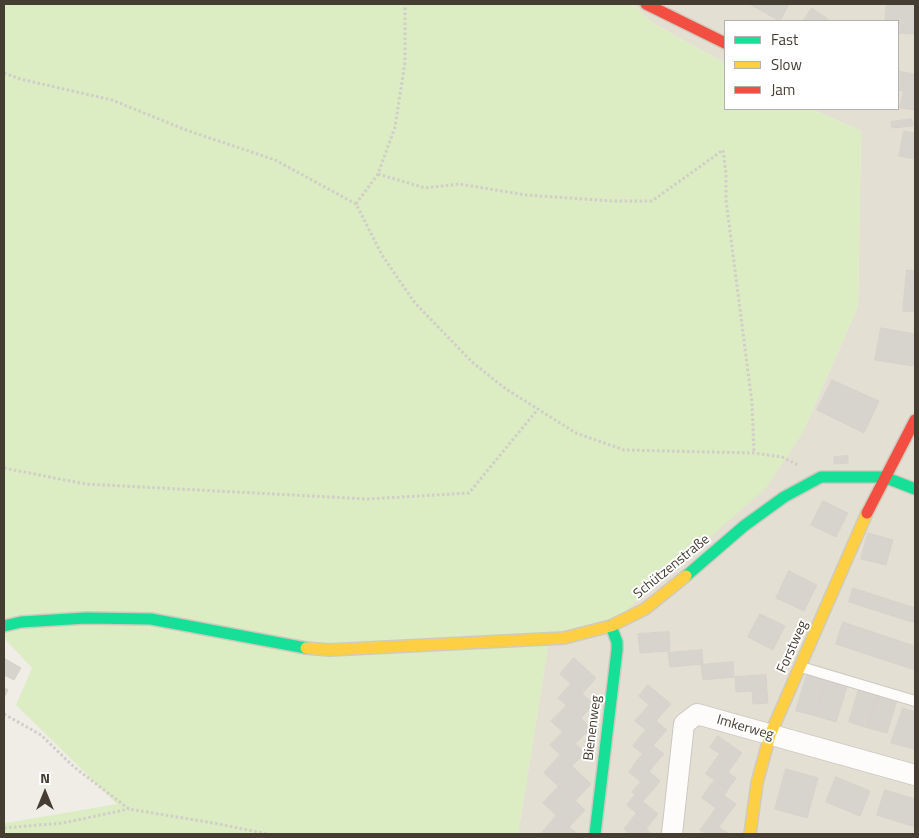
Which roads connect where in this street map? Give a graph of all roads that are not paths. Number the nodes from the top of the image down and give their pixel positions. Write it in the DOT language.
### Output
graph roads {
  1 [pos="646,4"];
  2 [pos="724,43"];
  3 [pos="915,420"];
  4 [pos="884,477"];
  5 [pos="915,489"];
  6 [pos="4,626"];
  7 [pos="611,626"];
  8 [pos="800,667"];
  9 [pos="915,702"];
  10 [pos="770,735"];
  11 [pos="915,775"];
  12 [pos="595,834"];
  13 [pos="672,834"];
  14 [pos="750,834"];
  1 -- 2 [label="street"];
  3 -- 4 [label="street, Forstweg"];
  4 -- 5 [label="street, Schützenstraße"];
  4 -- 7 [label="street, Schützenstraße"];
  4 -- 8 [label="street, Forstweg"];
  6 -- 7 [label="street, Schützenstraße"];
  7 -- 12 [label="street, Bienenweg"];
  8 -- 9 [label="lane"];
  8 -- 10 [label="street, Forstweg"];
  10 -- 11 [label="street, Imkerweg"];
  10 -- 13 [label="street, Imkerweg"];
  10 -- 14 [label="street, Forstweg"];
}
